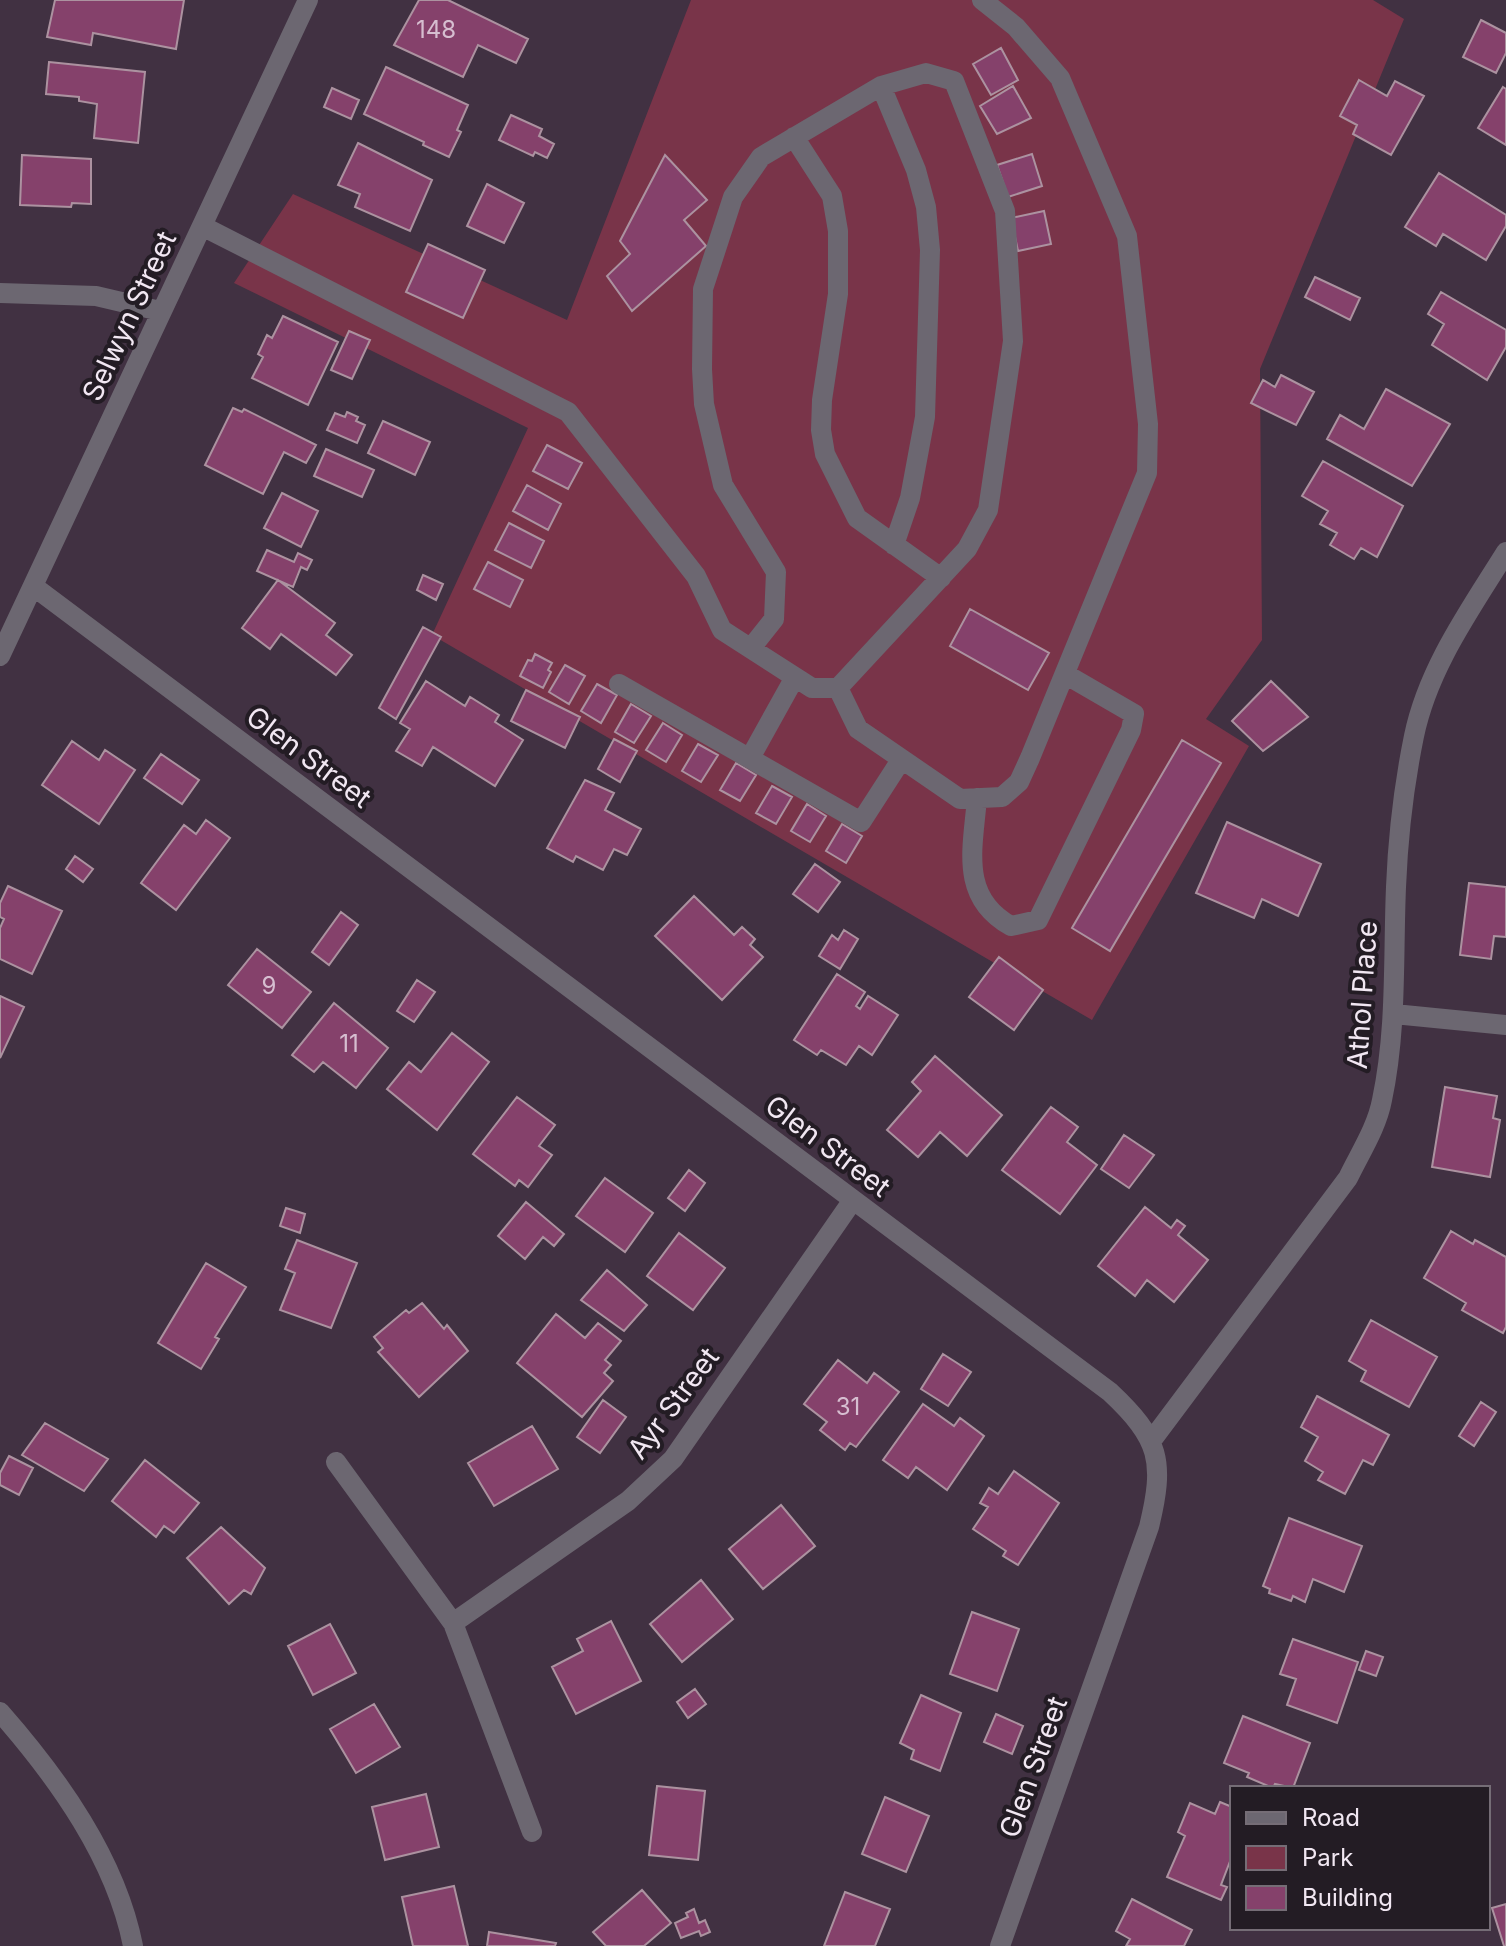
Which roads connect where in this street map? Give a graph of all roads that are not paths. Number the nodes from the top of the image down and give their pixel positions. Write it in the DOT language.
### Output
graph roads {
  1 [pos="308,0"];
  2 [pos="982,0"];
  3 [pos="881,86"];
  4 [pos="794,137"];
  5 [pos="202,226"];
  6 [pos="0,293"];
  7 [pos="160,311"];
  8 [pos="894,545"];
  9 [pos="1506,552"];
  10 [pos="941,578"];
  11 [pos="33,586"];
  12 [pos="751,648"];
  13 [pos="0,656"];
  14 [pos="1065,674"];
  15 [pos="795,677"];
  16 [pos="619,684"];
  17 [pos="838,688"];
  18 [pos="750,758"];
  19 [pos="901,760"];
  20 [pos="977,798"];
  21 [pos="1394,1014"];
  22 [pos="1506,1025"];
  23 [pos="853,1200"];
  24 [pos="1152,1440"];
  25 [pos="336,1462"];
  26 [pos="453,1623"];
  27 [pos="0,1712"];
  28 [pos="532,1832"];
  29 [pos="133,1946"];
  30 [pos="1000,1946"];
  1 -- 5 [label="street, Selwyn Street"];
  2 -- 14 [label="street"];
  3 -- 4 [label="street"];
  3 -- 8 [label="street"];
  3 -- 10 [label="street"];
  4 -- 8 [label="street"];
  4 -- 12 [label="street"];
  5 -- 7 [label="street, Selwyn Street"];
  5 -- 12 [label="street"];
  6 -- 7 [label="street"];
  7 -- 11 [label="street, Selwyn Street"];
  8 -- 10 [label="street"];
  9 -- 21 [label="street, Athol Place"];
  10 -- 17 [label="street"];
  11 -- 13 [label="street, Selwyn Street"];
  11 -- 23 [label="street, Glen Street"];
  12 -- 15 [label="street"];
  14 -- 20 [label="street"];
  14 -- 20 [label="street"];
  15 -- 17 [label="street"];
  15 -- 18 [label="street"];
  16 -- 18 [label="street"];
  17 -- 19 [label="street"];
  18 -- 19 [label="street"];
  19 -- 20 [label="street"];
  21 -- 22 [label="street"];
  21 -- 24 [label="street, Athol Place"];
  23 -- 24 [label="street, Glen Street"];
  23 -- 26 [label="street, Ayr Street"];
  24 -- 30 [label="street, Glen Street"];
  25 -- 26 [label="street"];
  26 -- 28 [label="street"];
  27 -- 29 [label="street"];
}
